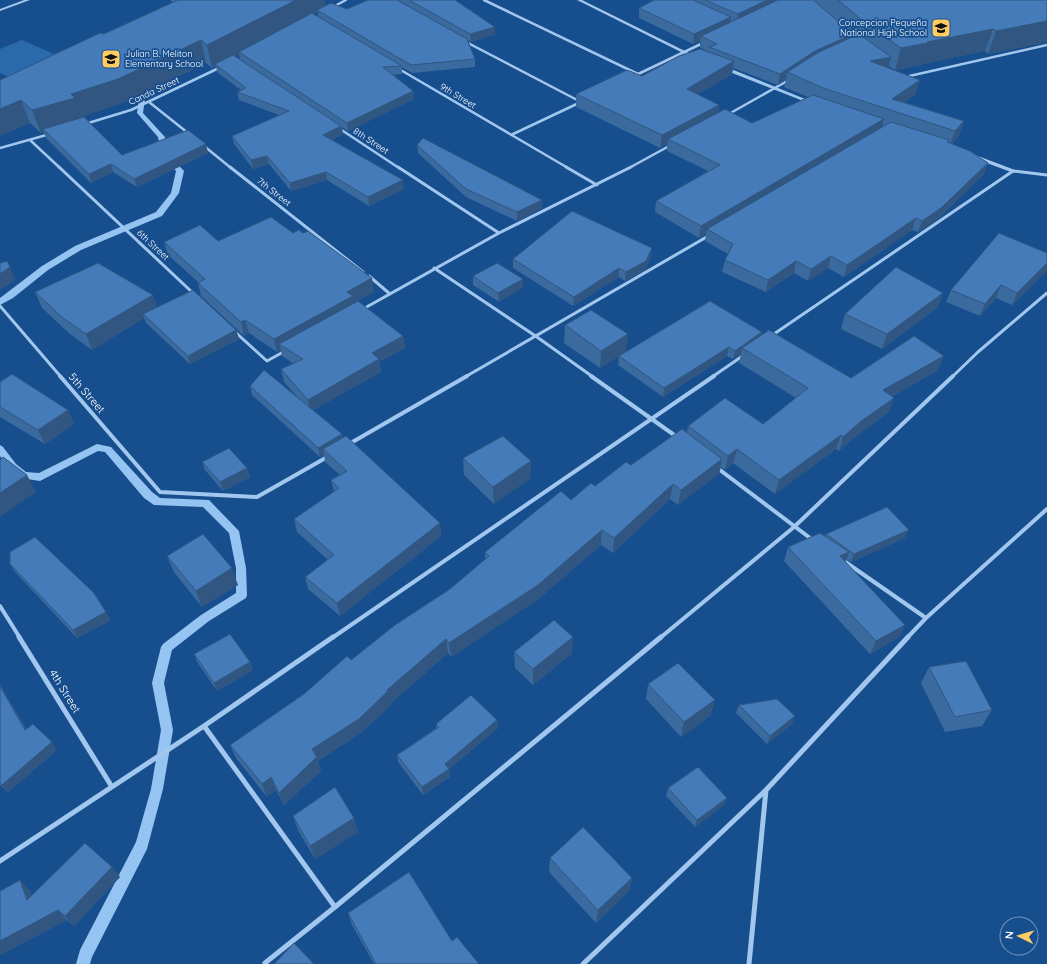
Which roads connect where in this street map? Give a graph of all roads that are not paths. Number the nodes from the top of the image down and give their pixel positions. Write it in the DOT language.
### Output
graph roads {
  1 [pos="28,0"];
  2 [pos="346,0"];
  3 [pos="484,0"];
  4 [pos="579,0"];
  5 [pos="330,9"];
  6 [pos="0,10"];
  7 [pos="463,40"];
  8 [pos="704,42"];
  9 [pos="1047,45"];
  10 [pos="684,52"];
  11 [pos="698,58"];
  12 [pos="222,66"];
  13 [pos="719,66"];
  14 [pos="395,67"];
  15 [pos="638,74"];
  16 [pos="631,78"];
  17 [pos="900,78"];
  18 [pos="790,80"];
  19 [pos="778,88"];
  20 [pos="588,98"];
  21 [pos="149,102"];
  22 [pos="581,102"];
  23 [pos="817,105"];
  24 [pos="722,118"];
  25 [pos="334,125"];
  26 [pos="80,126"];
  27 [pos="51,134"];
  28 [pos="192,136"];
  29 [pos="511,136"];
  30 [pos="30,140"];
  31 [pos="198,141"];
  32 [pos="673,144"];
  33 [pos="0,148"];
  34 [pos="970,156"];
  35 [pos="1013,170"];
  36 [pos="1047,175"];
  37 [pos="597,185"];
  38 [pos="716,231"];
  39 [pos="499,233"];
  40 [pos="434,268"];
  41 [pos="1047,293"];
  42 [pos="390,294"];
  43 [pos="196,296"];
  44 [pos="0,306"];
  45 [pos="356,312"];
  46 [pos="232,328"];
  47 [pos="537,337"];
  48 [pos="763,341"];
  49 [pos="287,350"];
  50 [pos="750,350"];
  51 [pos="652,418"];
  52 [pos="682,442"];
  53 [pos="346,446"];
  54 [pos="332,454"];
  55 [pos="714,465"];
  56 [pos="1047,509"];
  57 [pos="794,527"];
  58 [pos="819,544"];
  59 [pos="838,557"];
  60 [pos="0,606"];
  61 [pos="926,618"];
  62 [pos="204,726"];
  63 [pos="112,787"];
  64 [pos="766,790"];
  65 [pos="0,861"];
  66 [pos="335,908"];
  67 [pos="265,963"];
  68 [pos="583,964"];
  69 [pos="749,964"];
  1 -- 6 [label="street"];
  2 -- 5 [label="street"];
  3 -- 15 [label="street"];
  4 -- 10 [label="street"];
  7 -- 22 [label="street"];
  8 -- 10 [label="street"];
  9 -- 17 [label="street"];
  10 -- 11 [label="street"];
  10 -- 15 [label="street"];
  12 -- 21 [label="street, Canda Street"];
  13 -- 19 [label="street"];
  14 -- 29 [label="street, 9th Street"];
  15 -- 16 [label="street"];
  18 -- 19 [label="street"];
  19 -- 23 [label="street"];
  19 -- 24 [label="street"];
  20 -- 22 [label="street"];
  21 -- 26 [label="street, Canda Street"];
  21 -- 28 [label="street"];
  22 -- 29 [label="street"];
  25 -- 39 [label="street, 8th Street"];
  27 -- 30 [label="street"];
  29 -- 37 [label="street, 9th Street"];
  30 -- 33 [label="street"];
  30 -- 43 [label="street, 6th Street"];
  31 -- 42 [label="street, 7th Street"];
  32 -- 37 [label="street"];
  34 -- 35 [label="street"];
  35 -- 36 [label="street"];
  35 -- 48 [label="street"];
  37 -- 39 [label="street"];
  38 -- 47 [label="street"];
  39 -- 40 [label="street"];
  40 -- 42 [label="street"];
  40 -- 47 [label="street"];
  41 -- 57 [label="street"];
  42 -- 45 [label="street"];
  44 -- 54 [label="street, 5th Street"];
  46 -- 49 [label="street"];
  47 -- 51 [label="street"];
  47 -- 53 [label="street"];
  50 -- 51 [label="street"];
  51 -- 52 [label="street"];
  51 -- 62 [label="street"];
  55 -- 57 [label="street"];
  56 -- 61 [label="street"];
  57 -- 58 [label="street"];
  57 -- 66 [label="street"];
  59 -- 61 [label="street"];
  60 -- 63 [label="street, 4th Street"];
  61 -- 64 [label="street"];
  62 -- 63 [label="street"];
  62 -- 66 [label="street"];
  63 -- 65 [label="street"];
  64 -- 68 [label="street"];
  64 -- 69 [label="street"];
  66 -- 67 [label="street"];
}
